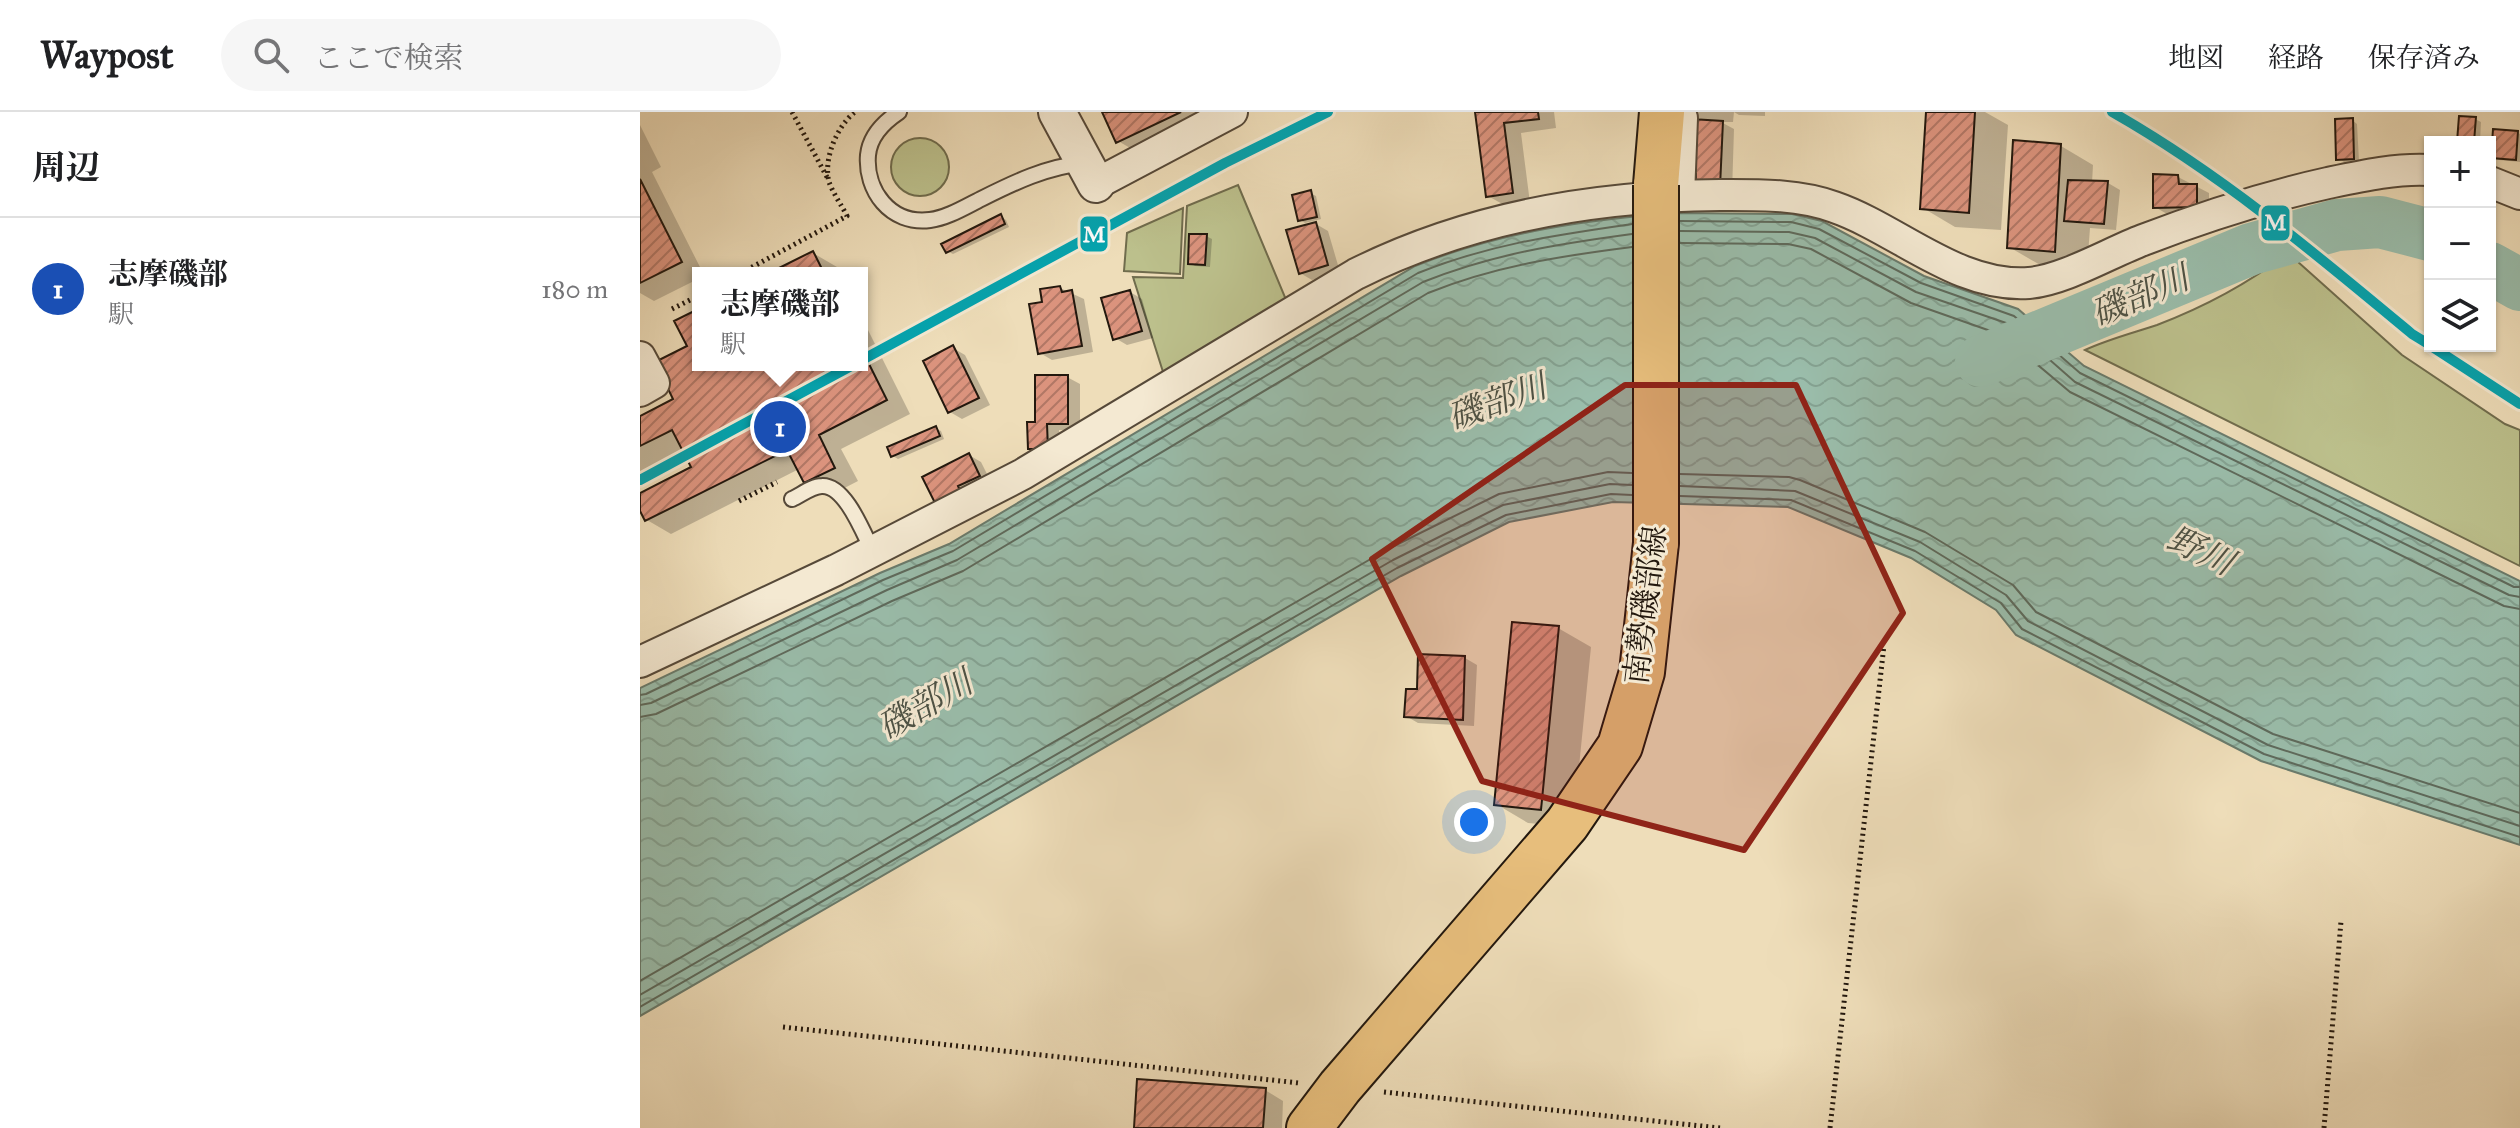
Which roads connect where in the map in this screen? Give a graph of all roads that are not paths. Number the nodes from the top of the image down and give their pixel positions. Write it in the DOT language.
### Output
graph roads {
  1 [pos="899,112"];
  2 [pos="1057,112"];
  3 [pos="1232,112"];
  4 [pos="1662,112"];
  5 [pos="1682,112"];
  6 [pos="2424,170"];
  7 [pos="1090,173"];
  8 [pos="2496,184"];
  9 [pos="1668,190"];
  10 [pos="2520,194"];
  11 [pos="640,357"];
  12 [pos="640,391"];
  13 [pos="792,499"];
  14 [pos="872,550"];
  15 [pos="640,662"];
  16 [pos="1309,1128"];
  1 -- 7 [label="lane"];
  2 -- 7 [label="street"];
  3 -- 7 [label="street"];
  4 -- 9 [label="main road, 南勢磯部線"];
  5 -- 9 [label="street"];
  6 -- 9 [label="street"];
  8 -- 10 [label="street"];
  9 -- 14 [label="street"];
  9 -- 16 [label="main road, 南勢磯部線, bridge"];
  11 -- 12 [label="street"];
  13 -- 14 [label="lane"];
  14 -- 15 [label="street"];
}
